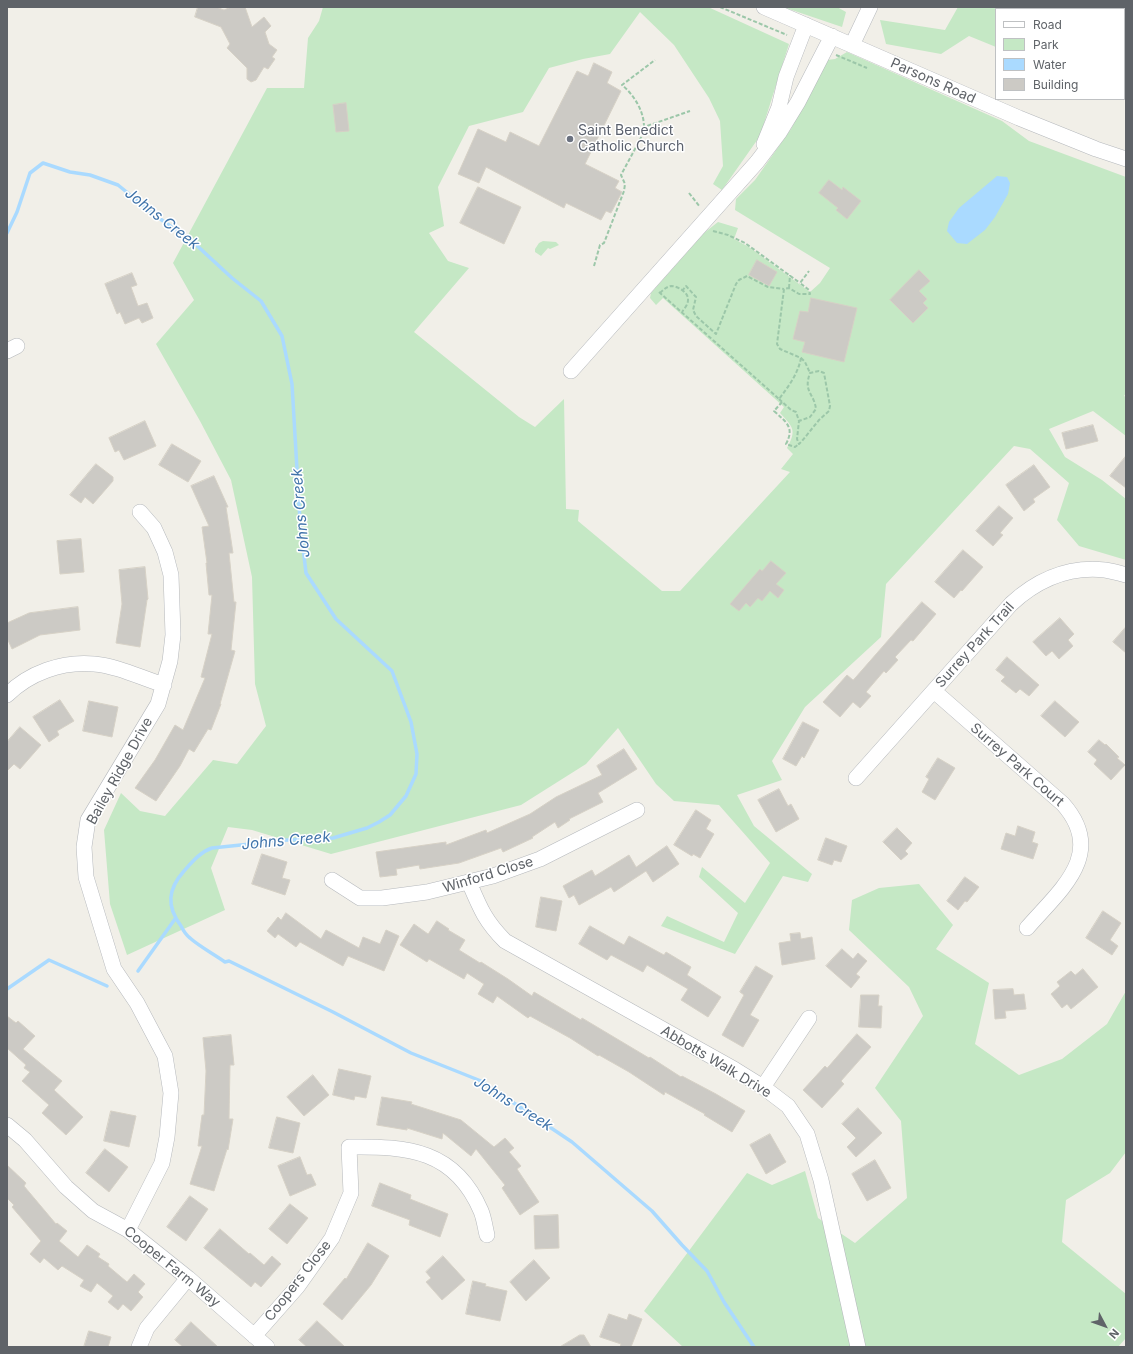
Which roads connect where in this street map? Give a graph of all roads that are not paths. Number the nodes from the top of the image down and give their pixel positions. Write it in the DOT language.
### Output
graph roads {
  1 [pos="764,7"];
  2 [pos="870,7"];
  3 [pos="806,25"];
  4 [pos="832,36"];
  5 [pos="852,46"];
  6 [pos="1126,159"];
  7 [pos="757,162"];
  8 [pos="571,371"];
  9 [pos="140,512"];
  10 [pos="1126,575"];
  11 [pos="164,685"];
  12 [pos="934,691"];
  13 [pos="7,695"];
  14 [pos="856,778"];
  15 [pos="637,810"];
  16 [pos="332,880"];
  17 [pos="469,882"];
  18 [pos="1027,928"];
  19 [pos="809,1018"];
  20 [pos="763,1087"];
  21 [pos="7,1125"];
  22 [pos="128,1230"];
  23 [pos="487,1235"];
  24 [pos="188,1278"];
  25 [pos="254,1336"];
  26 [pos="138,1347"];
  27 [pos="267,1347"];
  28 [pos="858,1347"];
  1 -- 3 [label="street, Parsons Road"];
  2 -- 5 [label="street"];
  3 -- 4 [label="street, Parsons Road"];
  3 -- 7 [label="street"];
  4 -- 5 [label="street, Parsons Road"];
  4 -- 7 [label="street"];
  5 -- 6 [label="street, Parsons Road"];
  7 -- 8 [label="street"];
  9 -- 11 [label="street, Bailey Ridge Drive"];
  10 -- 12 [label="street, Surrey Park Trail"];
  11 -- 13 [label="street"];
  11 -- 22 [label="street, Bailey Ridge Drive"];
  12 -- 14 [label="street, Surrey Park Trail"];
  12 -- 18 [label="street, Surrey Park Court"];
  15 -- 17 [label="street, Winford Close"];
  16 -- 17 [label="street, Winford Close"];
  17 -- 20 [label="street, Abbotts Walk Drive"];
  19 -- 20 [label="street"];
  20 -- 28 [label="street, Abbotts Walk Drive"];
  21 -- 22 [label="street, Cooper Farm Way"];
  22 -- 24 [label="street, Cooper Farm Way"];
  23 -- 25 [label="street, Coopers Close"];
  24 -- 25 [label="street, Cooper Farm Way"];
  24 -- 26 [label="street"];
  25 -- 27 [label="street, Cooper Farm Way"];
}
